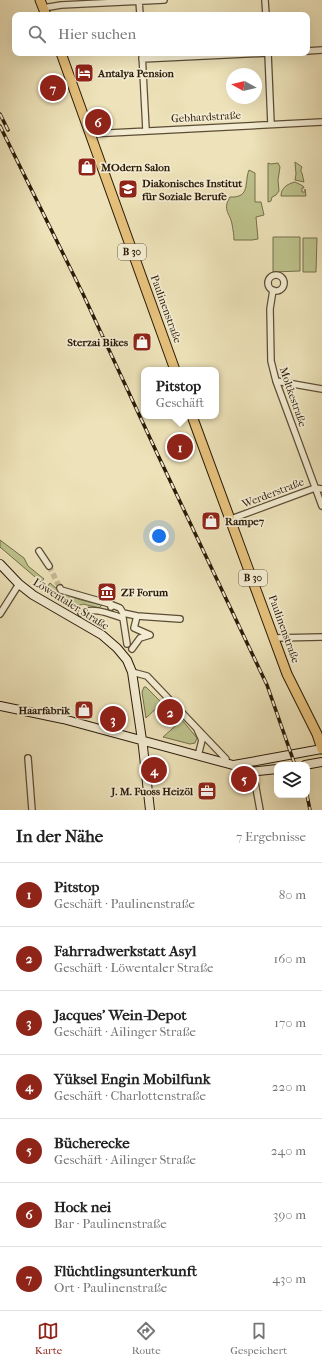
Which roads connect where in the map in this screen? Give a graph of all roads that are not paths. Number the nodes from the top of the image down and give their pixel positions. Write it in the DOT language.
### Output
graph roads {
  1 [pos="164,0"];
  2 [pos="265,0"];
  3 [pos="139,1"];
  4 [pos="43,8"];
  5 [pos="140,12"];
  6 [pos="266,12"];
  7 [pos="322,50"];
  8 [pos="310,51"];
  9 [pos="62,56"];
  10 [pos="142,56"];
  11 [pos="268,56"];
  12 [pos="322,122"];
  13 [pos="271,124"];
  14 [pos="146,130"];
  15 [pos="90,134"];
  16 [pos="273,290"];
  17 [pos="174,367"];
  18 [pos="276,381"];
  19 [pos="322,389"];
  20 [pos="193,419"];
  21 [pos="314,488"];
  22 [pos="322,489"];
  23 [pos="322,506"];
  24 [pos="231,519"];
  25 [pos="39,550"];
  26 [pos="0,564"];
  27 [pos="49,566"];
  28 [pos="19,584"];
  29 [pos="60,588"];
  30 [pos="108,594"];
  31 [pos="111,606"];
  32 [pos="81,613"];
  33 [pos="0,614"];
  34 [pos="137,616"];
  35 [pos="180,619"];
  36 [pos="322,637"];
  37 [pos="275,638"];
  38 [pos="127,644"];
  39 [pos="132,649"];
  40 [pos="132,672"];
  41 [pos="0,706"];
  42 [pos="196,726"];
  43 [pos="320,736"];
  44 [pos="142,740"];
  45 [pos="322,749"];
  46 [pos="198,756"];
  47 [pos="28,758"];
  48 [pos="322,762"];
  49 [pos="229,764"];
  50 [pos="310,764"];
  51 [pos="274,769"];
  52 [pos="249,772"];
  53 [pos="32,810"];
  54 [pos="150,810"];
  55 [pos="260,810"];
  1 -- 3 [label="street"];
  2 -- 6 [label="street"];
  3 -- 4 [label="street"];
  3 -- 5 [label="street"];
  7 -- 8 [label="street"];
  9 -- 15 [label="main road, Paulinenstraße / B 30"];
  10 -- 14 [label="street"];
  11 -- 13 [label="street"];
  12 -- 13 [label="street, Gebhardstraße"];
  13 -- 14 [label="street, Gebhardstraße"];
  14 -- 15 [label="street, Gebhardstraße"];
  15 -- 17 [label="main road, Paulinenstraße / B 30"];
  16 -- 18 [label="street, Moltkestraße"];
  18 -- 19 [label="street"];
  18 -- 21 [label="street, Moltkestraße"];
  20 -- 24 [label="main road, Paulinenstraße / B 30"];
  21 -- 22 [label="street, Werderstraße"];
  21 -- 23 [label="street, Moltkestraße"];
  21 -- 24 [label="street, Werderstraße"];
  24 -- 37 [label="main road, Paulinenstraße / B 30"];
  25 -- 27 [label="street"];
  26 -- 28 [label="main road, Löwentaler Straße"];
  28 -- 33 [label="street"];
  28 -- 40 [label="main road, Löwentaler Straße"];
  29 -- 31 [label="street"];
  30 -- 31 [label="street"];
  31 -- 34 [label="street"];
  32 -- 38 [label="street"];
  34 -- 35 [label="street"];
  34 -- 39 [label="street"];
  36 -- 37 [label="street"];
  37 -- 43 [label="main road, Paulinenstraße / B 30"];
  40 -- 42 [label="street"];
  40 -- 44 [label="main road"];
  41 -- 44 [label="main road"];
  42 -- 46 [label="street"];
  42 -- 49 [label="street"];
  43 -- 45 [label="main road, Paulinenstraße / B 30"];
  44 -- 46 [label="main road"];
  44 -- 54 [label="main road"];
  45 -- 49 [label="main road"];
  46 -- 49 [label="main road"];
  47 -- 53 [label="street"];
  48 -- 50 [label="main road"];
  49 -- 52 [label="main road"];
  51 -- 52 [label="main road"];
  52 -- 55 [label="street"];
}
